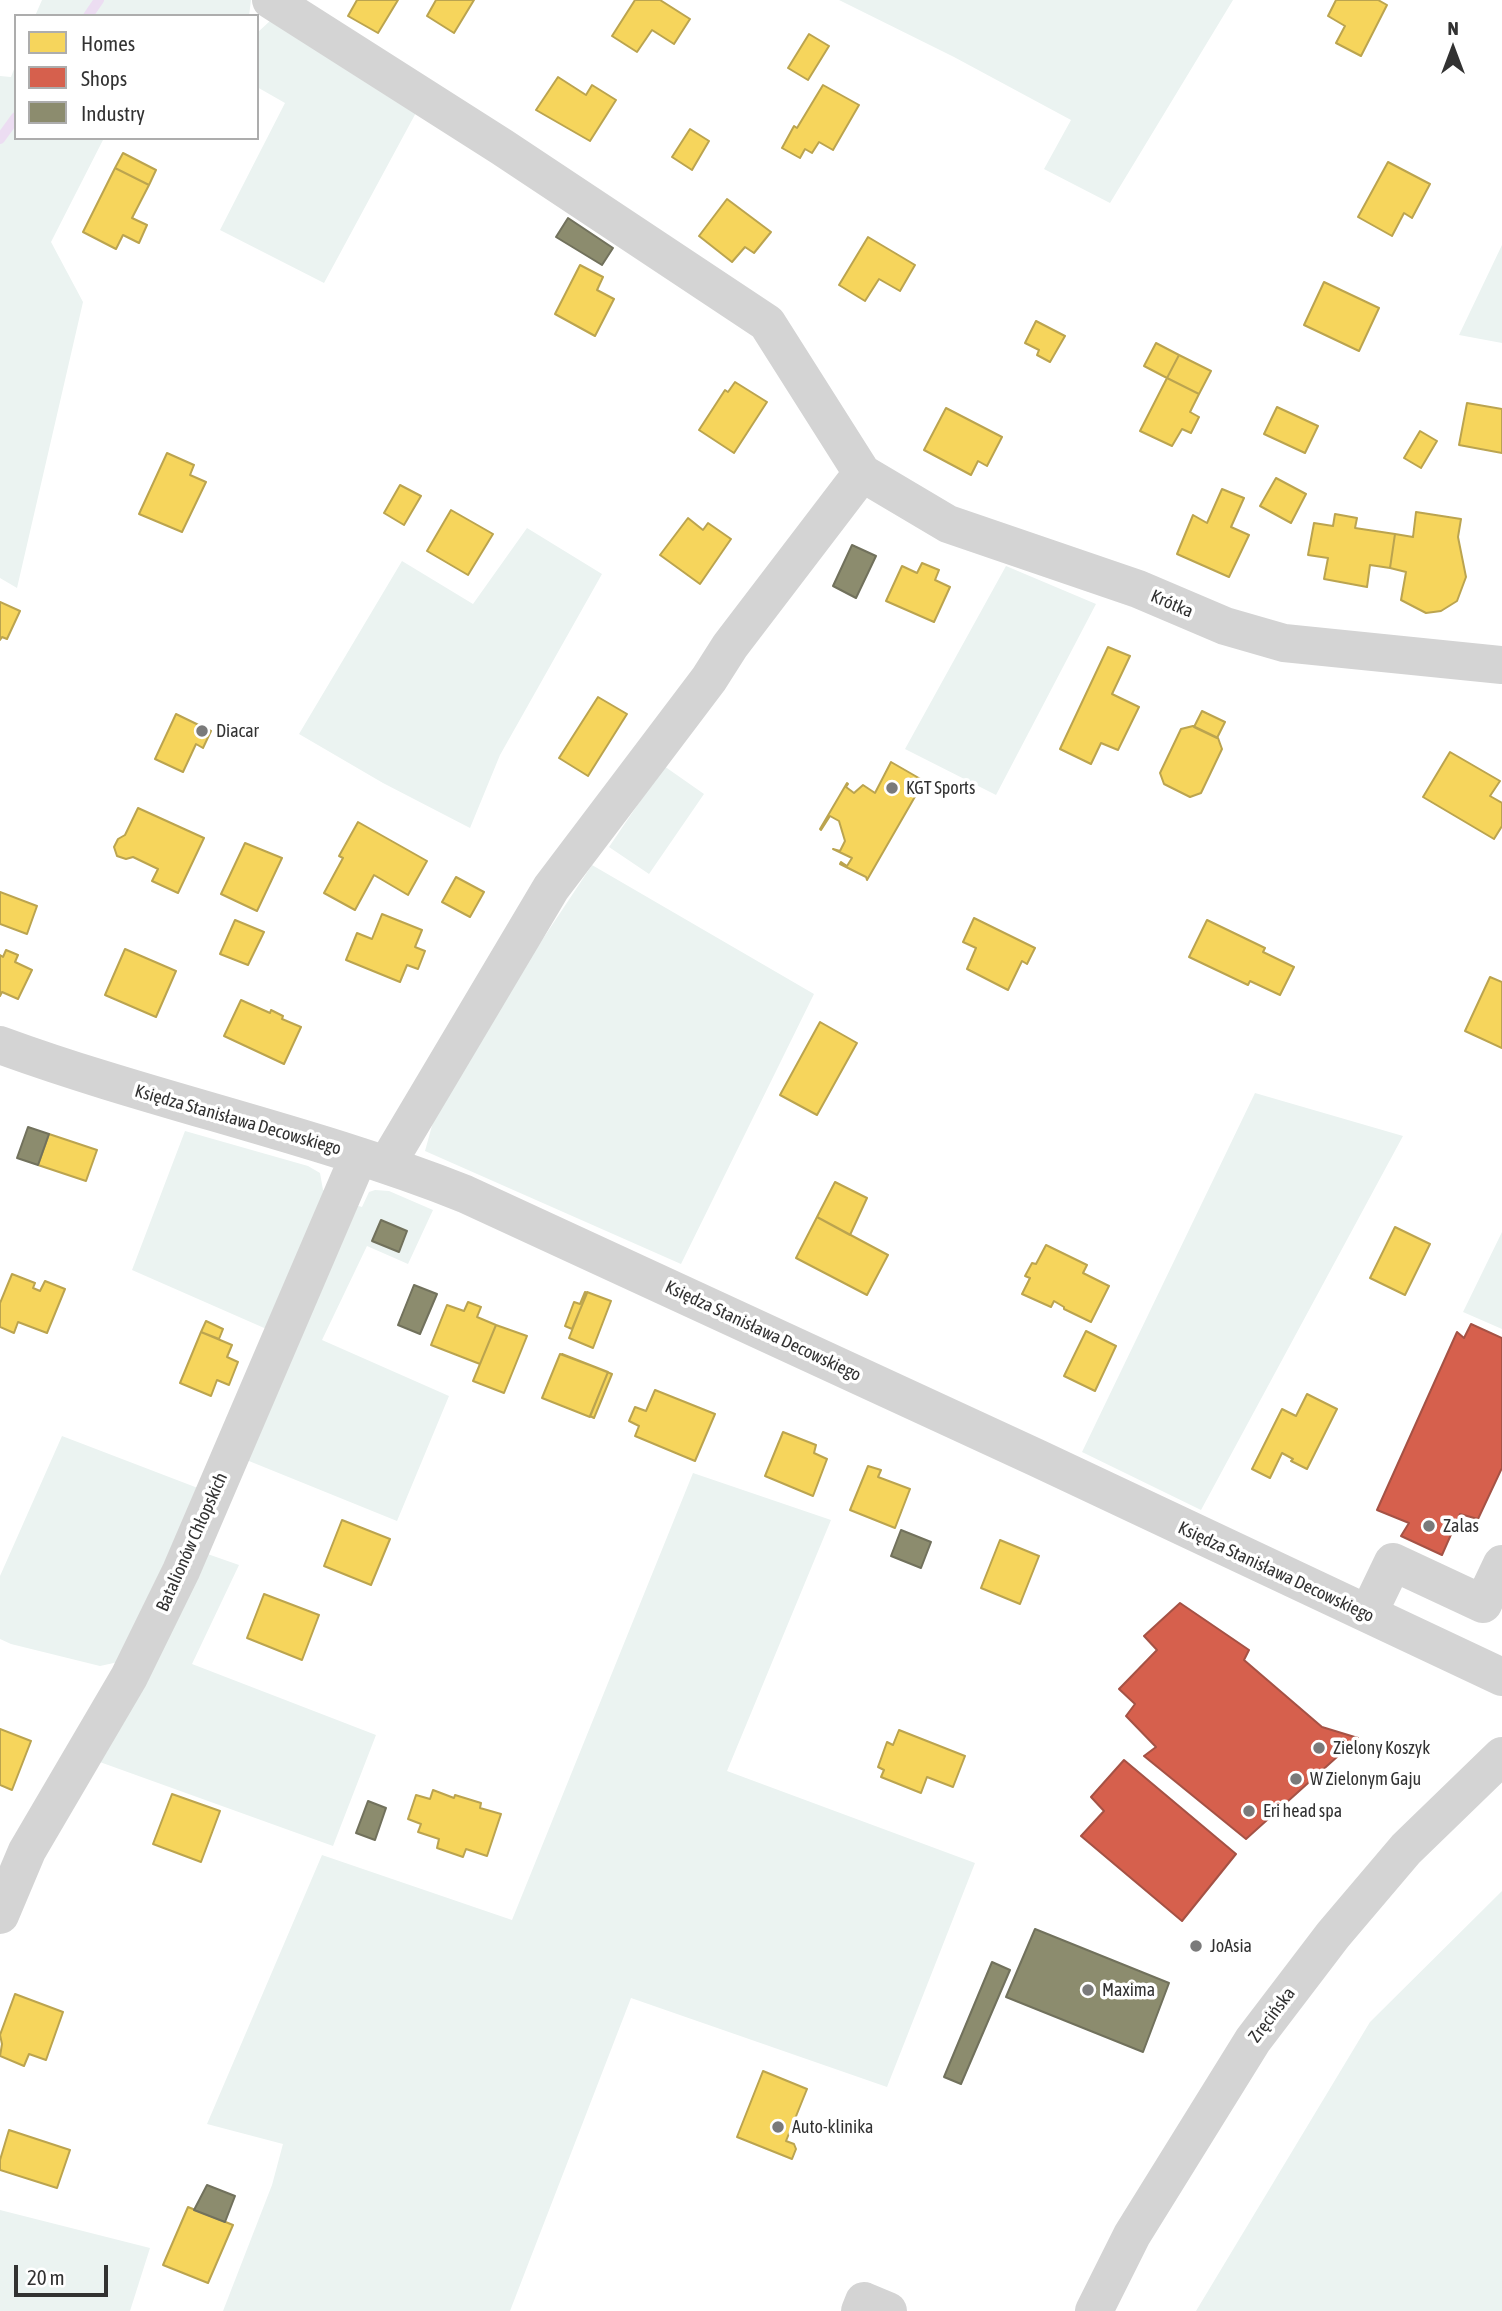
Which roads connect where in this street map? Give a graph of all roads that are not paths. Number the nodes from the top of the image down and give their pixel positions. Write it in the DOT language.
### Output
graph roads {
  1 [pos="271,0"];
  2 [pos="862,474"];
  3 [pos="1502,665"];
  4 [pos="0,1045"];
  5 [pos="373,1160"];
  6 [pos="1502,1564"];
  7 [pos="1368,1614"];
  8 [pos="1502,1677"];
  9 [pos="1502,1756"];
  10 [pos="0,1915"];
  11 [pos="860,2311"];
  12 [pos="888,2311"];
  13 [pos="1094,2311"];
  1 -- 2 [label="street"];
  2 -- 3 [label="street, Krótka"];
  2 -- 5 [label="street, Batalionów Chłopskich"];
  4 -- 5 [label="street, Księdza Stanisława Decowskiego"];
  5 -- 7 [label="street, Księdza Stanisława Decowskiego"];
  5 -- 10 [label="street, Batalionów Chłopskich"];
  6 -- 7 [label="street"];
  7 -- 8 [label="street, Księdza Stanisława Decowskiego"];
  9 -- 13 [label="street, Zręcińska"];
  11 -- 12 [label="street"];
}
